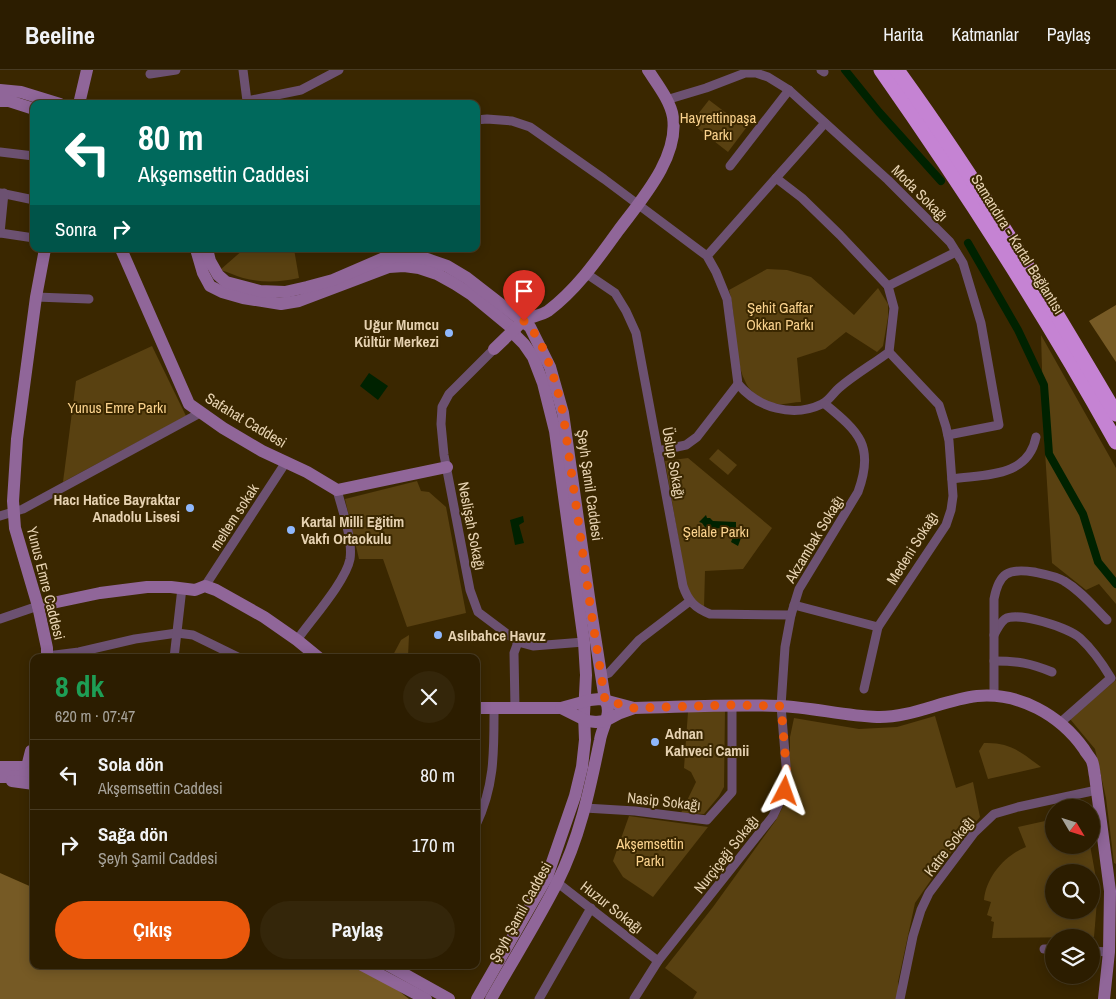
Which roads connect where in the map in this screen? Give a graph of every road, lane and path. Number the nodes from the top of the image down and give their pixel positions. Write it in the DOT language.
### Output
graph roads {
  1 [pos="87,70"];
  2 [pos="176,70"];
  3 [pos="242,70"];
  4 [pos="339,70"];
  5 [pos="648,70"];
  6 [pos="881,70"];
  7 [pos="897,70"];
  8 [pos="150,74"];
  9 [pos="0,90"];
  10 [pos="789,90"];
  11 [pos="47,100"];
  12 [pos="80,100"];
  13 [pos="247,100"];
  14 [pos="257,100"];
  15 [pos="666,100"];
  16 [pos="0,101"];
  17 [pos="30,108"];
  18 [pos="480,120"];
  19 [pos="824,123"];
  20 [pos="0,152"];
  21 [pos="30,156"];
  22 [pos="730,166"];
  23 [pos="776,178"];
  24 [pos="2,193"];
  25 [pos="30,199"];
  26 [pos="638,205"];
  27 [pos="30,237"];
  28 [pos="44,252"];
  29 [pos="122,252"];
  30 [pos="197,252"];
  31 [pos="208,252"];
  32 [pos="956,252"];
  33 [pos="706,256"];
  34 [pos="587,274"];
  35 [pos="888,286"];
  36 [pos="36,297"];
  37 [pos="89,299"];
  38 [pos="538,316"];
  39 [pos="524,321"];
  40 [pos="533,332"];
  41 [pos="516,334"];
  42 [pos="494,349"];
  43 [pos="889,352"];
  44 [pos="738,384"];
  45 [pos="825,404"];
  46 [pos="200,413"];
  47 [pos="1116,414"];
  48 [pos="948,436"];
  49 [pos="1036,437"];
  50 [pos="1116,442"];
  51 [pos="658,451"];
  52 [pos="286,462"];
  53 [pos="447,467"];
  54 [pos="952,479"];
  55 [pos="338,490"];
  56 [pos="14,512"];
  57 [pos="0,516"];
  58 [pos="206,586"];
  59 [pos="182,588"];
  60 [pos="690,601"];
  61 [pos="794,605"];
  62 [pos="38,606"];
  63 [pos="790,615"];
  64 [pos="0,618"];
  65 [pos="1107,620"];
  66 [pos="878,627"];
  67 [pos="177,633"];
  68 [pos="994,635"];
  69 [pos="297,640"];
  70 [pos="518,642"];
  71 [pos="584,642"];
  72 [pos="47,654"];
  73 [pos="66,654"];
  74 [pos="174,654"];
  75 [pos="232,654"];
  76 [pos="314,654"];
  77 [pos="994,661"];
  78 [pos="1052,672"];
  79 [pos="601,676"];
  80 [pos="864,689"];
  81 [pos="994,695"];
  82 [pos="605,700"];
  83 [pos="585,702"];
  84 [pos="732,705"];
  85 [pos="781,706"];
  86 [pos="480,708"];
  87 [pos="494,708"];
  88 [pos="515,708"];
  89 [pos="561,708"];
  90 [pos="634,708"];
  91 [pos="585,720"];
  92 [pos="605,722"];
  93 [pos="1061,722"];
  94 [pos="0,767"];
  95 [pos="30,772"];
  96 [pos="0,778"];
  97 [pos="1097,790"];
  98 [pos="480,807"];
  99 [pos="585,808"];
  100 [pos="553,879"];
  101 [pos="1113,904"];
  102 [pos="591,908"];
  103 [pos="1100,952"];
  104 [pos="1109,952"];
  105 [pos="658,961"];
  106 [pos="370,969"];
  107 [pos="396,969"];
  108 [pos="480,997"];
  109 [pos="426,999"];
  110 [pos="449,999"];
  111 [pos="539,999"];
  112 [pos="634,999"];
  113 [pos="900,999"];
  114 [pos="1104,999"];
  1 -- 12 [label="street"];
  2 -- 8 [label="street"];
  3 -- 13 [label="street"];
  4 -- 14 [label="street"];
  5 -- 15 [label="street"];
  6 -- 50 [label="highway, Samandıra - Kartal Bağlantısı"];
  7 -- 47 [label="highway, Samandıra - Kartal Bağlantısı"];
  9 -- 11 [label="street"];
  10 -- 15 [label="street, Moda Sokağı"];
  10 -- 19 [label="street, Moda Sokağı"];
  10 -- 22 [label="street"];
  15 -- 26 [label="street"];
  16 -- 17 [label="street"];
  18 -- 26 [label="street"];
  19 -- 23 [label="street"];
  19 -- 32 [label="street, Moda Sokağı"];
  20 -- 21 [label="street"];
  23 -- 33 [label="street"];
  23 -- 35 [label="street"];
  24 -- 25 [label="street"];
  24 -- 27 [label="street"];
  26 -- 33 [label="street"];
  26 -- 34 [label="street"];
  28 -- 36 [label="street, Yunus Emre Caddesi"];
  29 -- 46 [label="street, Safahat Caddesi"];
  30 -- 41 [label="street, Şeyh Şamil Caddesi"];
  31 -- 39 [label="street, Şeyh Şamil Caddesi"];
  32 -- 35 [label="street"];
  32 -- 48 [label="street, Moda Sokağı"];
  33 -- 44 [label="street"];
  34 -- 38 [label="street"];
  34 -- 51 [label="street, Üslup Sokağı"];
  35 -- 43 [label="street"];
  36 -- 37 [label="street"];
  36 -- 56 [label="street, Yunus Emre Caddesi"];
  38 -- 39 [label="street"];
  38 -- 40 [label="street"];
  39 -- 40 [label="street, Şeyh Şamil Caddesi"];
  39 -- 41 [label="street"];
  40 -- 41 [label="street"];
  40 -- 79 [label="street, Şeyh Şamil Caddesi"];
  41 -- 42 [label="street"];
  41 -- 71 [label="street, Şeyh Şamil Caddesi"];
  42 -- 53 [label="street, Neslişah Sokağı"];
  43 -- 45 [label="street"];
  43 -- 48 [label="street, Medeni Sokağı"];
  44 -- 45 [label="street"];
  44 -- 51 [label="street"];
  45 -- 61 [label="street, Akzambak Sokağı"];
  46 -- 52 [label="street, Safahat Caddesi"];
  46 -- 56 [label="street"];
  48 -- 54 [label="street, Medeni Sokağı"];
  49 -- 54 [label="street"];
  51 -- 60 [label="street, Üslup Sokağı"];
  52 -- 55 [label="street, Safahat Caddesi"];
  52 -- 58 [label="street, meltem sokak"];
  53 -- 55 [label="street"];
  53 -- 70 [label="street, Neslişah Sokağı"];
  54 -- 66 [label="street, Medeni Sokağı"];
  55 -- 69 [label="street"];
  56 -- 57 [label="street"];
  56 -- 62 [label="street, Yunus Emre Caddesi"];
  58 -- 59 [label="street"];
  58 -- 69 [label="street"];
  59 -- 62 [label="street"];
  59 -- 67 [label="street"];
  60 -- 63 [label="street"];
  60 -- 79 [label="street"];
  61 -- 63 [label="street, Akzambak Sokağı"];
  61 -- 66 [label="street"];
  62 -- 64 [label="street"];
  62 -- 72 [label="street, Yunus Emre Caddesi"];
  63 -- 85 [label="street, Akzambak Sokağı"];
  65 -- 68 [label="street"];
  66 -- 80 [label="street"];
  67 -- 73 [label="street"];
  67 -- 74 [label="street"];
  67 -- 75 [label="street"];
  68 -- 77 [label="street"];
  68 -- 93 [label="street"];
  69 -- 76 [label="street"];
  70 -- 71 [label="street, Neslişah Sokağı"];
  70 -- 88 [label="street"];
  71 -- 83 [label="street, Şeyh Şamil Caddesi"];
  77 -- 78 [label="street"];
  77 -- 81 [label="street"];
  79 -- 82 [label="street, Şeyh Şamil Caddesi"];
  81 -- 85 [label="street"];
  81 -- 93 [label="street"];
  82 -- 83 [label="street"];
  82 -- 90 [label="street"];
  82 -- 92 [label="street, Şeyh Şamil Caddesi"];
  83 -- 89 [label="street"];
  83 -- 91 [label="street, Şeyh Şamil Caddesi"];
  84 -- 85 [label="street"];
  84 -- 90 [label="street"];
  84 -- 99 [label="street, Nasip Sokağı"];
  85 -- 105 [label="street, Nurçiçeği Sokağı"];
  86 -- 87 [label="street"];
  87 -- 88 [label="street"];
  87 -- 98 [label="street"];
  88 -- 89 [label="street"];
  89 -- 91 [label="street"];
  90 -- 92 [label="street"];
  91 -- 92 [label="street"];
  91 -- 100 [label="street, Şeyh Şamil Caddesi"];
  92 -- 99 [label="street, Şeyh Şamil Caddesi"];
  93 -- 97 [label="street"];
  94 -- 95 [label="street"];
  95 -- 96 [label="street"];
  97 -- 101 [label="street"];
  97 -- 113 [label="street, Katre Sokağı"];
  99 -- 100 [label="street, Şeyh Şamil Caddesi"];
  100 -- 102 [label="street, Huzur Sokağı"];
  100 -- 108 [label="street, Şeyh Şamil Caddesi"];
  101 -- 104 [label="street"];
  102 -- 105 [label="street, Huzur Sokağı"];
  102 -- 111 [label="street"];
  103 -- 104 [label="street"];
  104 -- 114 [label="street"];
  105 -- 112 [label="street, Nurçiçeği Sokağı"];
  106 -- 109 [label="street"];
  107 -- 110 [label="street"];
}
